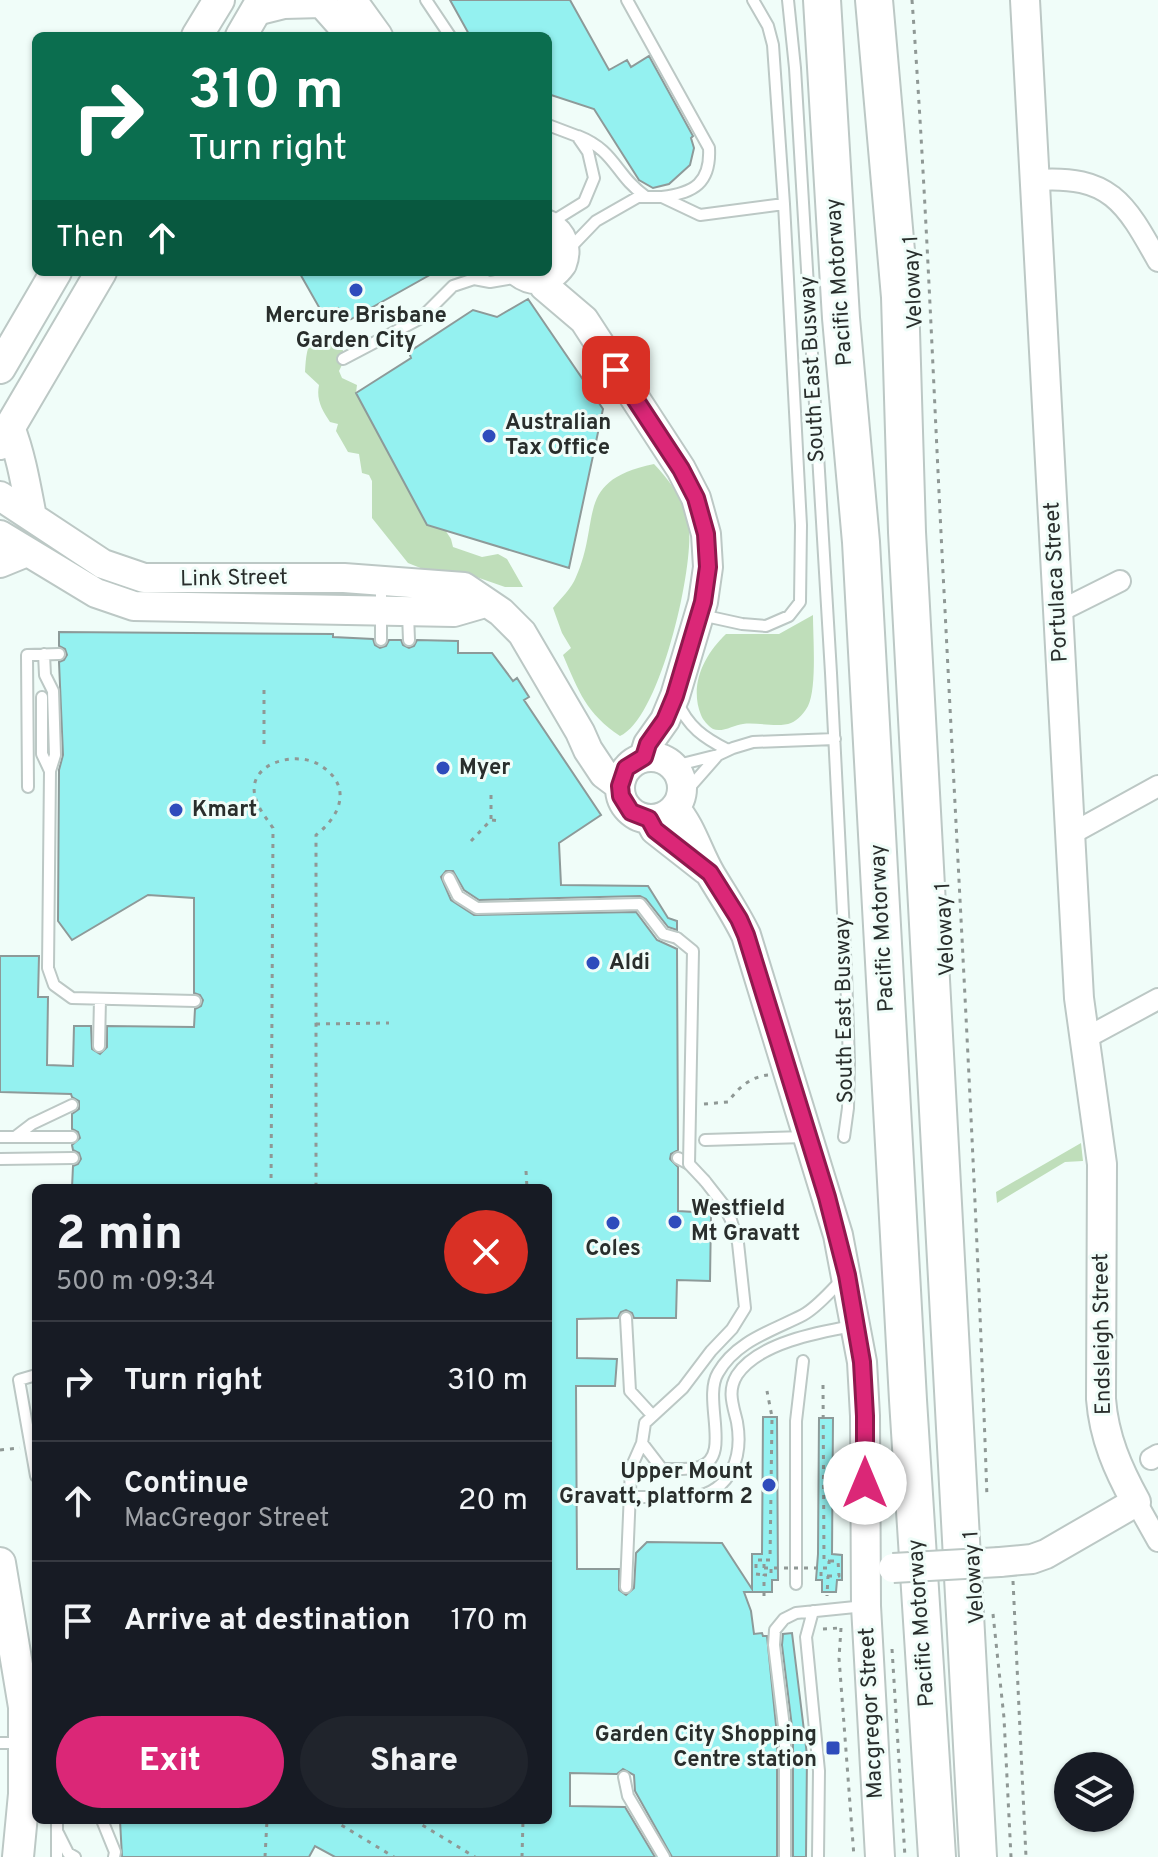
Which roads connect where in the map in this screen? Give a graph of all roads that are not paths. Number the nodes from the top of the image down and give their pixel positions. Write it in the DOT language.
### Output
graph roads {
  1 [pos="219,0"];
  2 [pos="352,0"];
  3 [pos="426,0"];
  4 [pos="627,0"];
  5 [pos="753,0"];
  6 [pos="788,0"];
  7 [pos="822,0"];
  8 [pos="874,0"];
  9 [pos="1025,0"];
  10 [pos="321,1"];
  11 [pos="253,16"];
  12 [pos="199,32"];
  13 [pos="348,32"];
  14 [pos="375,32"];
  15 [pos="447,32"];
  16 [pos="552,127"];
  17 [pos="577,136"];
  18 [pos="1036,180"];
  19 [pos="646,197"];
  20 [pos="662,197"];
  21 [pos="784,204"];
  22 [pos="552,223"];
  23 [pos="552,228"];
  24 [pos="552,252"];
  25 [pos="552,260"];
  26 [pos="1158,261"];
  27 [pos="552,275"];
  28 [pos="54,276"];
  29 [pos="99,276"];
  30 [pos="479,276"];
  31 [pos="514,276"];
  32 [pos="474,279"];
  33 [pos="343,359"];
  34 [pos="0,368"];
  35 [pos="5,436"];
  36 [pos="0,496"];
  37 [pos="32,517"];
  38 [pos="0,535"];
  39 [pos="27,552"];
  40 [pos="0,563"];
  41 [pos="394,581"];
  42 [pos="1120,581"];
  43 [pos="485,603"];
  44 [pos="394,610"];
  45 [pos="1058,612"];
  46 [pos="699,614"];
  47 [pos="381,640"];
  48 [pos="409,640"];
  49 [pos="44,654"];
  50 [pos="59,654"];
  51 [pos="42,697"];
  52 [pos="670,708"];
  53 [pos="835,739"];
  54 [pos="728,750"];
  55 [pos="718,755"];
  56 [pos="50,771"];
  57 [pos="657,776"];
  58 [pos="1158,786"];
  59 [pos="28,787"];
  60 [pos="649,819"];
  61 [pos="1071,834"];
  62 [pos="710,873"];
  63 [pos="449,878"];
  64 [pos="100,999"];
  65 [pos="1158,999"];
  66 [pos="195,1001"];
  67 [pos="1084,1039"];
  68 [pos="99,1046"];
  69 [pos="72,1105"];
  70 [pos="0,1137"];
  71 [pos="15,1137"];
  72 [pos="72,1137"];
  73 [pos="807,1137"];
  74 [pos="844,1137"];
  75 [pos="705,1140"];
  76 [pos="73,1158"];
  77 [pos="678,1158"];
  78 [pos="0,1159"];
  79 [pos="689,1164"];
  80 [pos="1102,1164"];
  81 [pos="847,1275"];
  82 [pos="626,1318"];
  83 [pos="855,1326"];
  84 [pos="803,1361"];
  85 [pos="32,1376"];
  86 [pos="652,1415"];
  87 [pos="642,1443"];
  88 [pos="32,1453"];
  89 [pos="662,1469"];
  90 [pos="631,1474"];
  91 [pos="629,1497"];
  92 [pos="1136,1502"];
  93 [pos="1158,1541"];
  94 [pos="0,1563"];
  95 [pos="879,1569"];
  96 [pos="796,1584"];
  97 [pos="626,1587"];
  98 [pos="813,1611"];
  99 [pos="854,1612"];
  100 [pos="13,1743"];
  101 [pos="624,1777"];
  102 [pos="56,1824"];
  103 [pos="104,1824"];
  104 [pos="18,1857"];
  105 [pos="57,1857"];
  106 [pos="75,1857"];
  107 [pos="114,1857"];
  108 [pos="664,1857"];
  109 [pos="785,1857"];
  110 [pos="818,1857"];
  111 [pos="880,1857"];
  112 [pos="937,1857"];
  113 [pos="978,1857"];
  1 -- 12 [label="main road"];
  2 -- 14 [label="street"];
  3 -- 15 [label="lane"];
  4 -- 20 [label="lane"];
  5 -- 21 [label="lane"];
  6 -- 53 [label="lane, South East Busway"];
  7 -- 112 [label="highway, Pacific Motorway"];
  8 -- 113 [label="highway, Pacific Motorway"];
  9 -- 18 [label="street, Portulaca Street"];
  10 -- 11 [label="street"];
  10 -- 13 [label="street"];
  16 -- 17 [label="lane"];
  17 -- 19 [label="lane"];
  17 -- 22 [label="lane"];
  18 -- 26 [label="street"];
  18 -- 45 [label="street, Portulaca Street"];
  19 -- 20 [label="lane"];
  19 -- 25 [label="lane"];
  20 -- 21 [label="lane"];
  21 -- 46 [label="lane"];
  23 -- 24 [label="street"];
  27 -- 46 [label="street"];
  28 -- 34 [label="main road"];
  29 -- 35 [label="main road"];
  30 -- 32 [label="lane"];
  31 -- 32 [label="lane"];
  32 -- 33 [label="lane"];
  35 -- 37 [label="street"];
  36 -- 37 [label="street, Link Street"];
  37 -- 41 [label="street, Link Street"];
  38 -- 39 [label="street, Link Street"];
  39 -- 40 [label="street"];
  39 -- 44 [label="street, Link Street"];
  41 -- 43 [label="street, Link Street"];
  41 -- 44 [label="lane"];
  41 -- 44 [label="lane"];
  42 -- 45 [label="street"];
  43 -- 44 [label="street, Link Street"];
  43 -- 57 [label="street, Link Street"];
  44 -- 47 [label="lane"];
  44 -- 48 [label="lane"];
  45 -- 61 [label="street, Portulaca Street"];
  46 -- 52 [label="street"];
  49 -- 50 [label="lane"];
  49 -- 56 [label="lane"];
  49 -- 59 [label="lane"];
  51 -- 56 [label="lane"];
  52 -- 54 [label="lane"];
  52 -- 57 [label="street"];
  53 -- 54 [label="lane"];
  53 -- 74 [label="lane, South East Busway"];
  54 -- 55 [label="lane"];
  55 -- 57 [label="lane"];
  55 -- 57 [label="lane"];
  56 -- 64 [label="lane"];
  57 -- 60 [label="street"];
  57 -- 60 [label="street, Macgregor Street"];
  57 -- 62 [label="street, Macgregor Street"];
  58 -- 61 [label="street"];
  60 -- 62 [label="street, Macgregor Street"];
  61 -- 67 [label="street, Portulaca Street"];
  62 -- 73 [label="street, Macgregor Street"];
  63 -- 79 [label="lane, bridge"];
  64 -- 66 [label="lane"];
  64 -- 68 [label="lane"];
  65 -- 67 [label="street"];
  67 -- 80 [label="street, Portulaca Street"];
  69 -- 71 [label="lane"];
  70 -- 71 [label="lane"];
  71 -- 72 [label="lane"];
  73 -- 75 [label="lane"];
  73 -- 81 [label="street, Macgregor Street"];
  76 -- 78 [label="lane"];
  77 -- 79 [label="lane"];
  79 -- 86 [label="lane, bridge"];
  80 -- 92 [label="street, Endsleigh Street"];
  81 -- 83 [label="street, Macgregor Street"];
  81 -- 89 [label="lane"];
  82 -- 86 [label="lane"];
  83 -- 91 [label="lane"];
  83 -- 95 [label="street, Macgregor Street"];
  84 -- 96 [label="lane"];
  85 -- 88 [label="lane"];
  86 -- 87 [label="lane"];
  87 -- 89 [label="lane"];
  87 -- 90 [label="lane"];
  89 -- 90 [label="lane"];
  90 -- 91 [label="lane"];
  91 -- 97 [label="lane"];
  92 -- 93 [label="street, Endsleigh Street"];
  92 -- 95 [label="street, bridge"];
  94 -- 100 [label="main road"];
  95 -- 99 [label="street, Macgregor Street"];
  98 -- 99 [label="lane"];
  98 -- 109 [label="lane"];
  98 -- 110 [label="lane"];
  99 -- 111 [label="street, Macgregor Street"];
  100 -- 104 [label="main road"];
  101 -- 108 [label="lane"];
  102 -- 105 [label="lane"];
  102 -- 106 [label="lane"];
  103 -- 107 [label="lane"];
}
